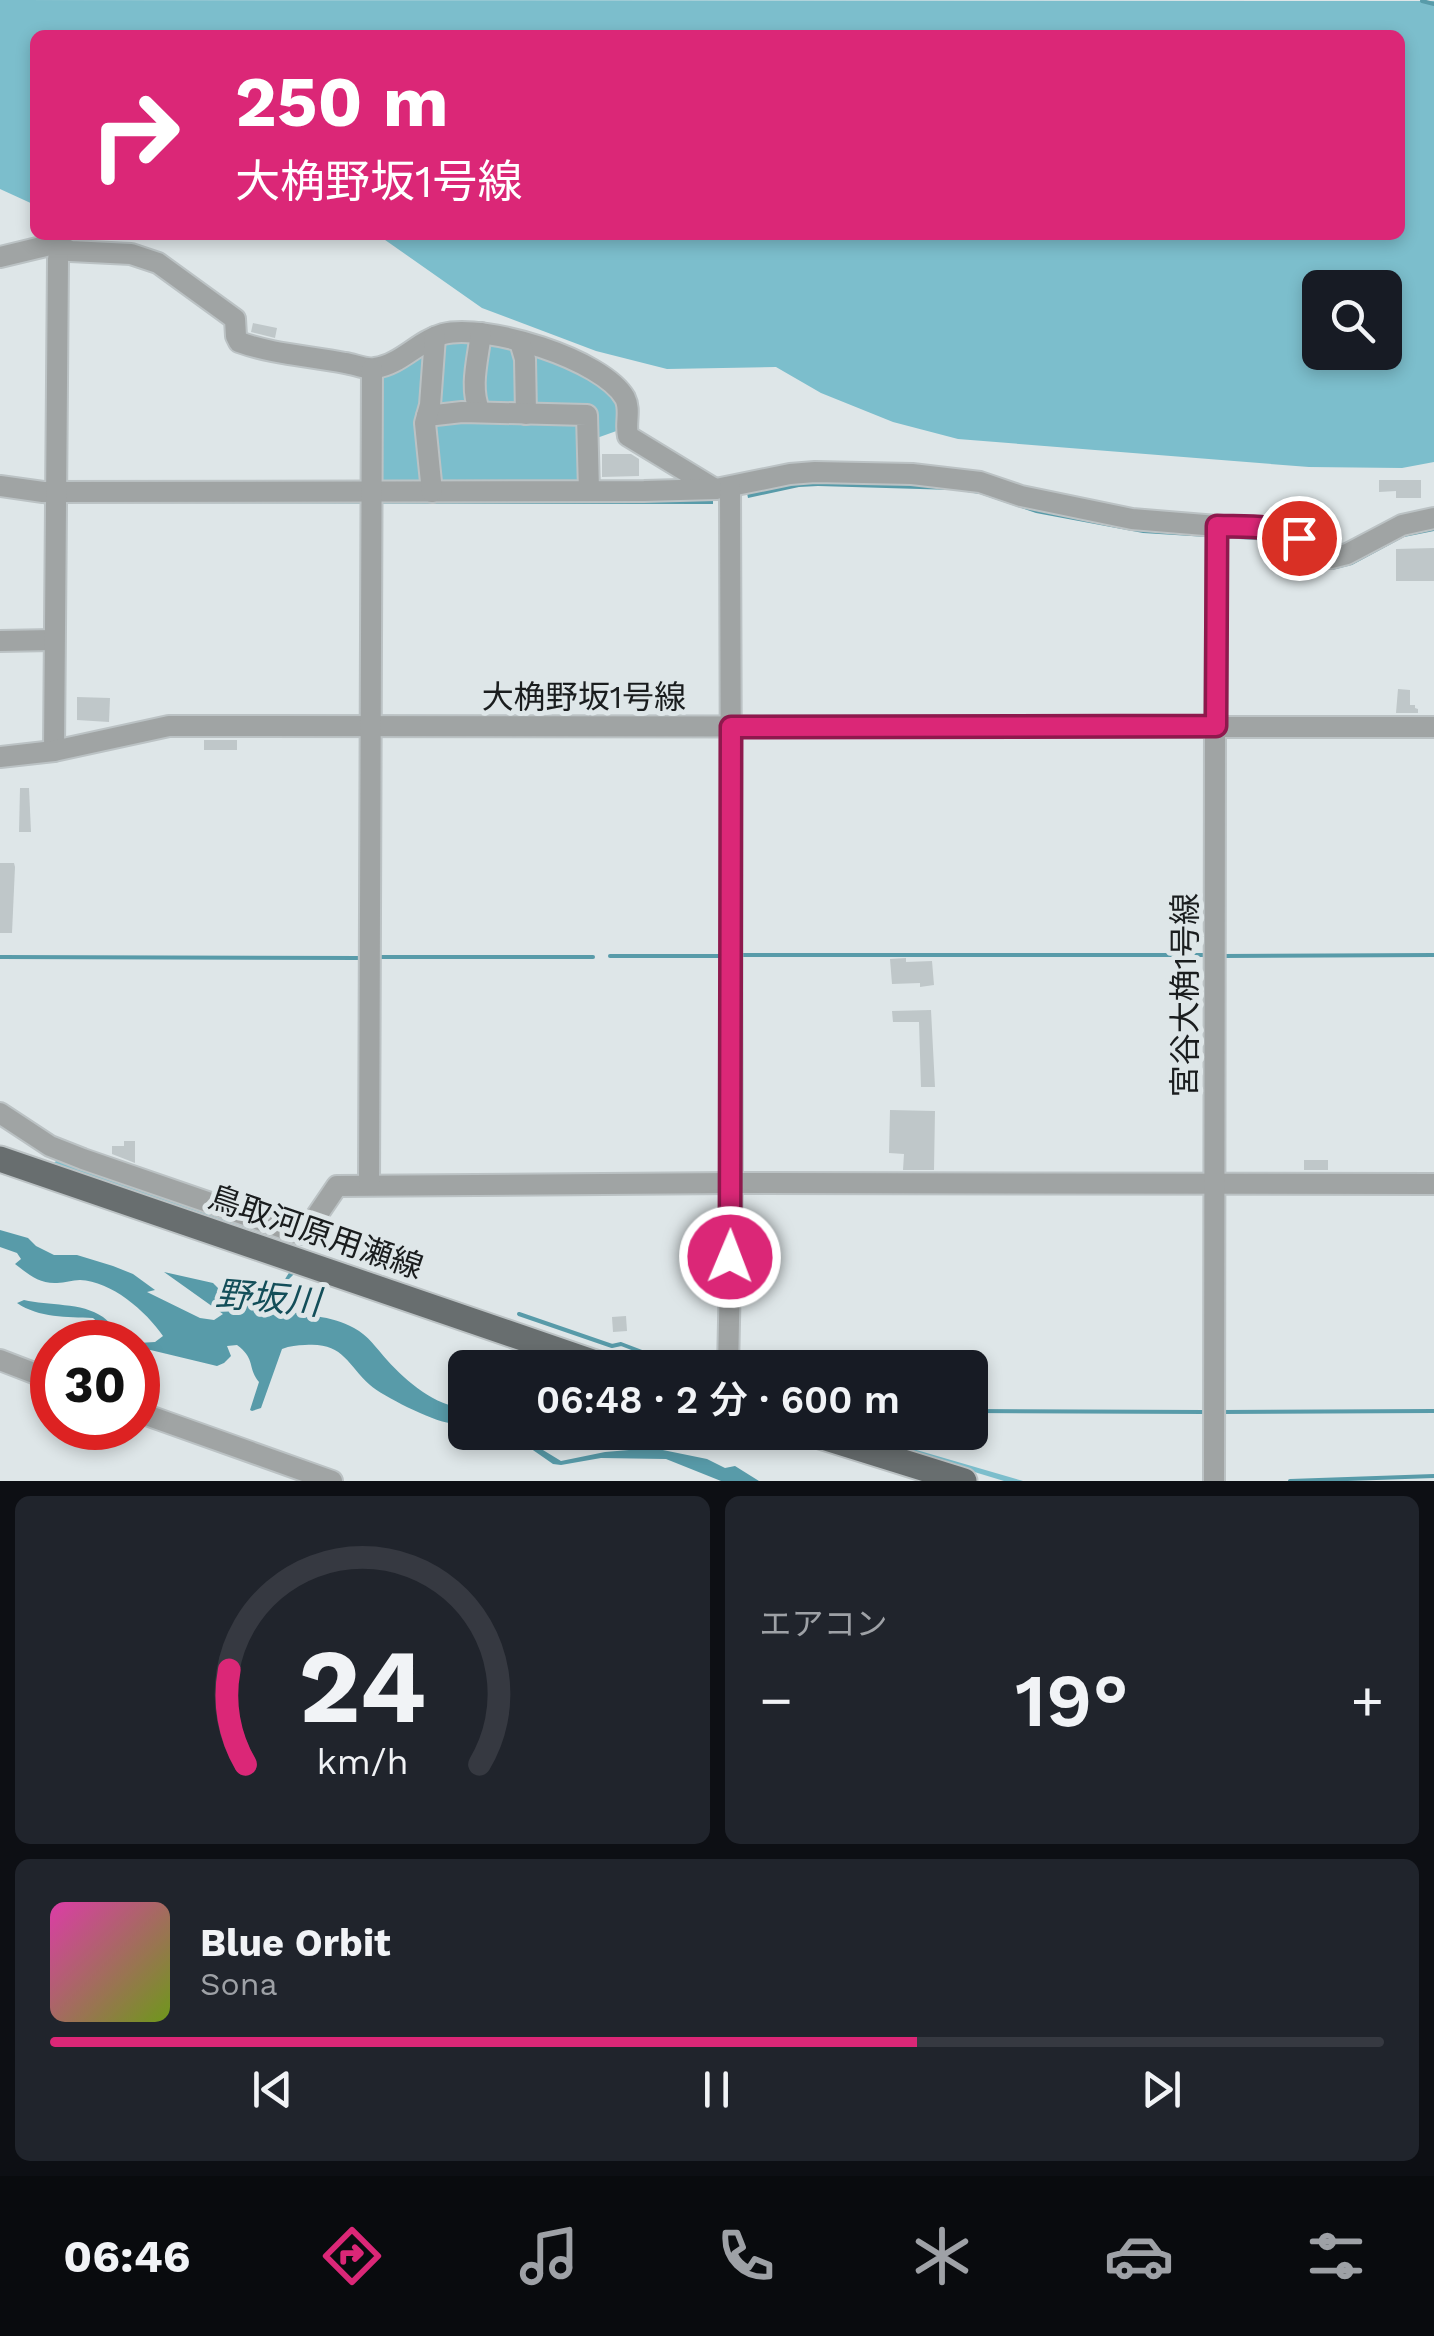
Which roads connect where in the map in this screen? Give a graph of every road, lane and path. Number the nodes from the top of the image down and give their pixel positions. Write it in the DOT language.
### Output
graph roads {
  1 [pos="0,257"];
  2 [pos="58,258"];
  3 [pos="481,333"];
  4 [pos="435,337"];
  5 [pos="520,342"];
  6 [pos="372,369"];
  7 [pos="480,412"];
  8 [pos="526,414"];
  9 [pos="427,416"];
  10 [pos="645,447"];
  11 [pos="0,486"];
  12 [pos="723,488"];
  13 [pos="590,491"];
  14 [pos="644,491"];
  15 [pos="58,492"];
  16 [pos="372,492"];
  17 [pos="432,492"];
  18 [pos="1434,518"];
  19 [pos="1217,526"];
  20 [pos="53,640"];
  21 [pos="0,641"];
  22 [pos="1216,726"];
  23 [pos="731,727"];
  24 [pos="1434,727"];
  25 [pos="369,728"];
  26 [pos="54,750"];
  27 [pos="0,758"];
  28 [pos="0,1113"];
  29 [pos="0,1158"];
  30 [pos="732,1183"];
  31 [pos="1216,1183"];
  32 [pos="1434,1184"];
  33 [pos="369,1185"];
  34 [pos="558,1350"];
  35 [pos="728,1350"];
  36 [pos="0,1360"];
  37 [pos="30,1372"];
  38 [pos="160,1420"];
  39 [pos="865,1450"];
  40 [pos="332,1481"];
  41 [pos="964,1481"];
  42 [pos="1214,1481"];
  1 -- 6 [label="street"];
  2 -- 15 [label="street"];
  3 -- 4 [label="street"];
  3 -- 5 [label="street"];
  3 -- 7 [label="street"];
  4 -- 6 [label="street"];
  4 -- 9 [label="street"];
  5 -- 8 [label="street"];
  5 -- 10 [label="street"];
  6 -- 16 [label="street"];
  7 -- 8 [label="street"];
  7 -- 9 [label="street"];
  8 -- 13 [label="street"];
  9 -- 17 [label="street"];
  10 -- 12 [label="street"];
  10 -- 14 [label="street"];
  11 -- 15 [label="street"];
  12 -- 14 [label="street"];
  12 -- 19 [label="street"];
  12 -- 23 [label="street"];
  13 -- 14 [label="street"];
  13 -- 17 [label="street"];
  15 -- 16 [label="street"];
  15 -- 20 [label="street"];
  16 -- 17 [label="street"];
  16 -- 25 [label="street"];
  18 -- 19 [label="street"];
  19 -- 22 [label="street"];
  20 -- 21 [label="street"];
  20 -- 26 [label="street"];
  22 -- 23 [label="street, 大桷野坂1号線"];
  22 -- 24 [label="street"];
  22 -- 31 [label="street, 宮谷大桷1号線"];
  23 -- 25 [label="street, 大桷野坂1号線"];
  23 -- 30 [label="street"];
  25 -- 26 [label="street, 大桷野坂1号線"];
  25 -- 33 [label="street"];
  26 -- 27 [label="street, 大桷野坂1号線"];
  28 -- 33 [label="street"];
  29 -- 34 [label="main road, 鳥取河原用瀬線"];
  30 -- 31 [label="street"];
  30 -- 33 [label="street"];
  30 -- 35 [label="street"];
  31 -- 32 [label="street"];
  31 -- 42 [label="street, 宮谷大桷1号線"];
  36 -- 37 [label="street"];
  38 -- 40 [label="street"];
  39 -- 41 [label="main road"];
}
